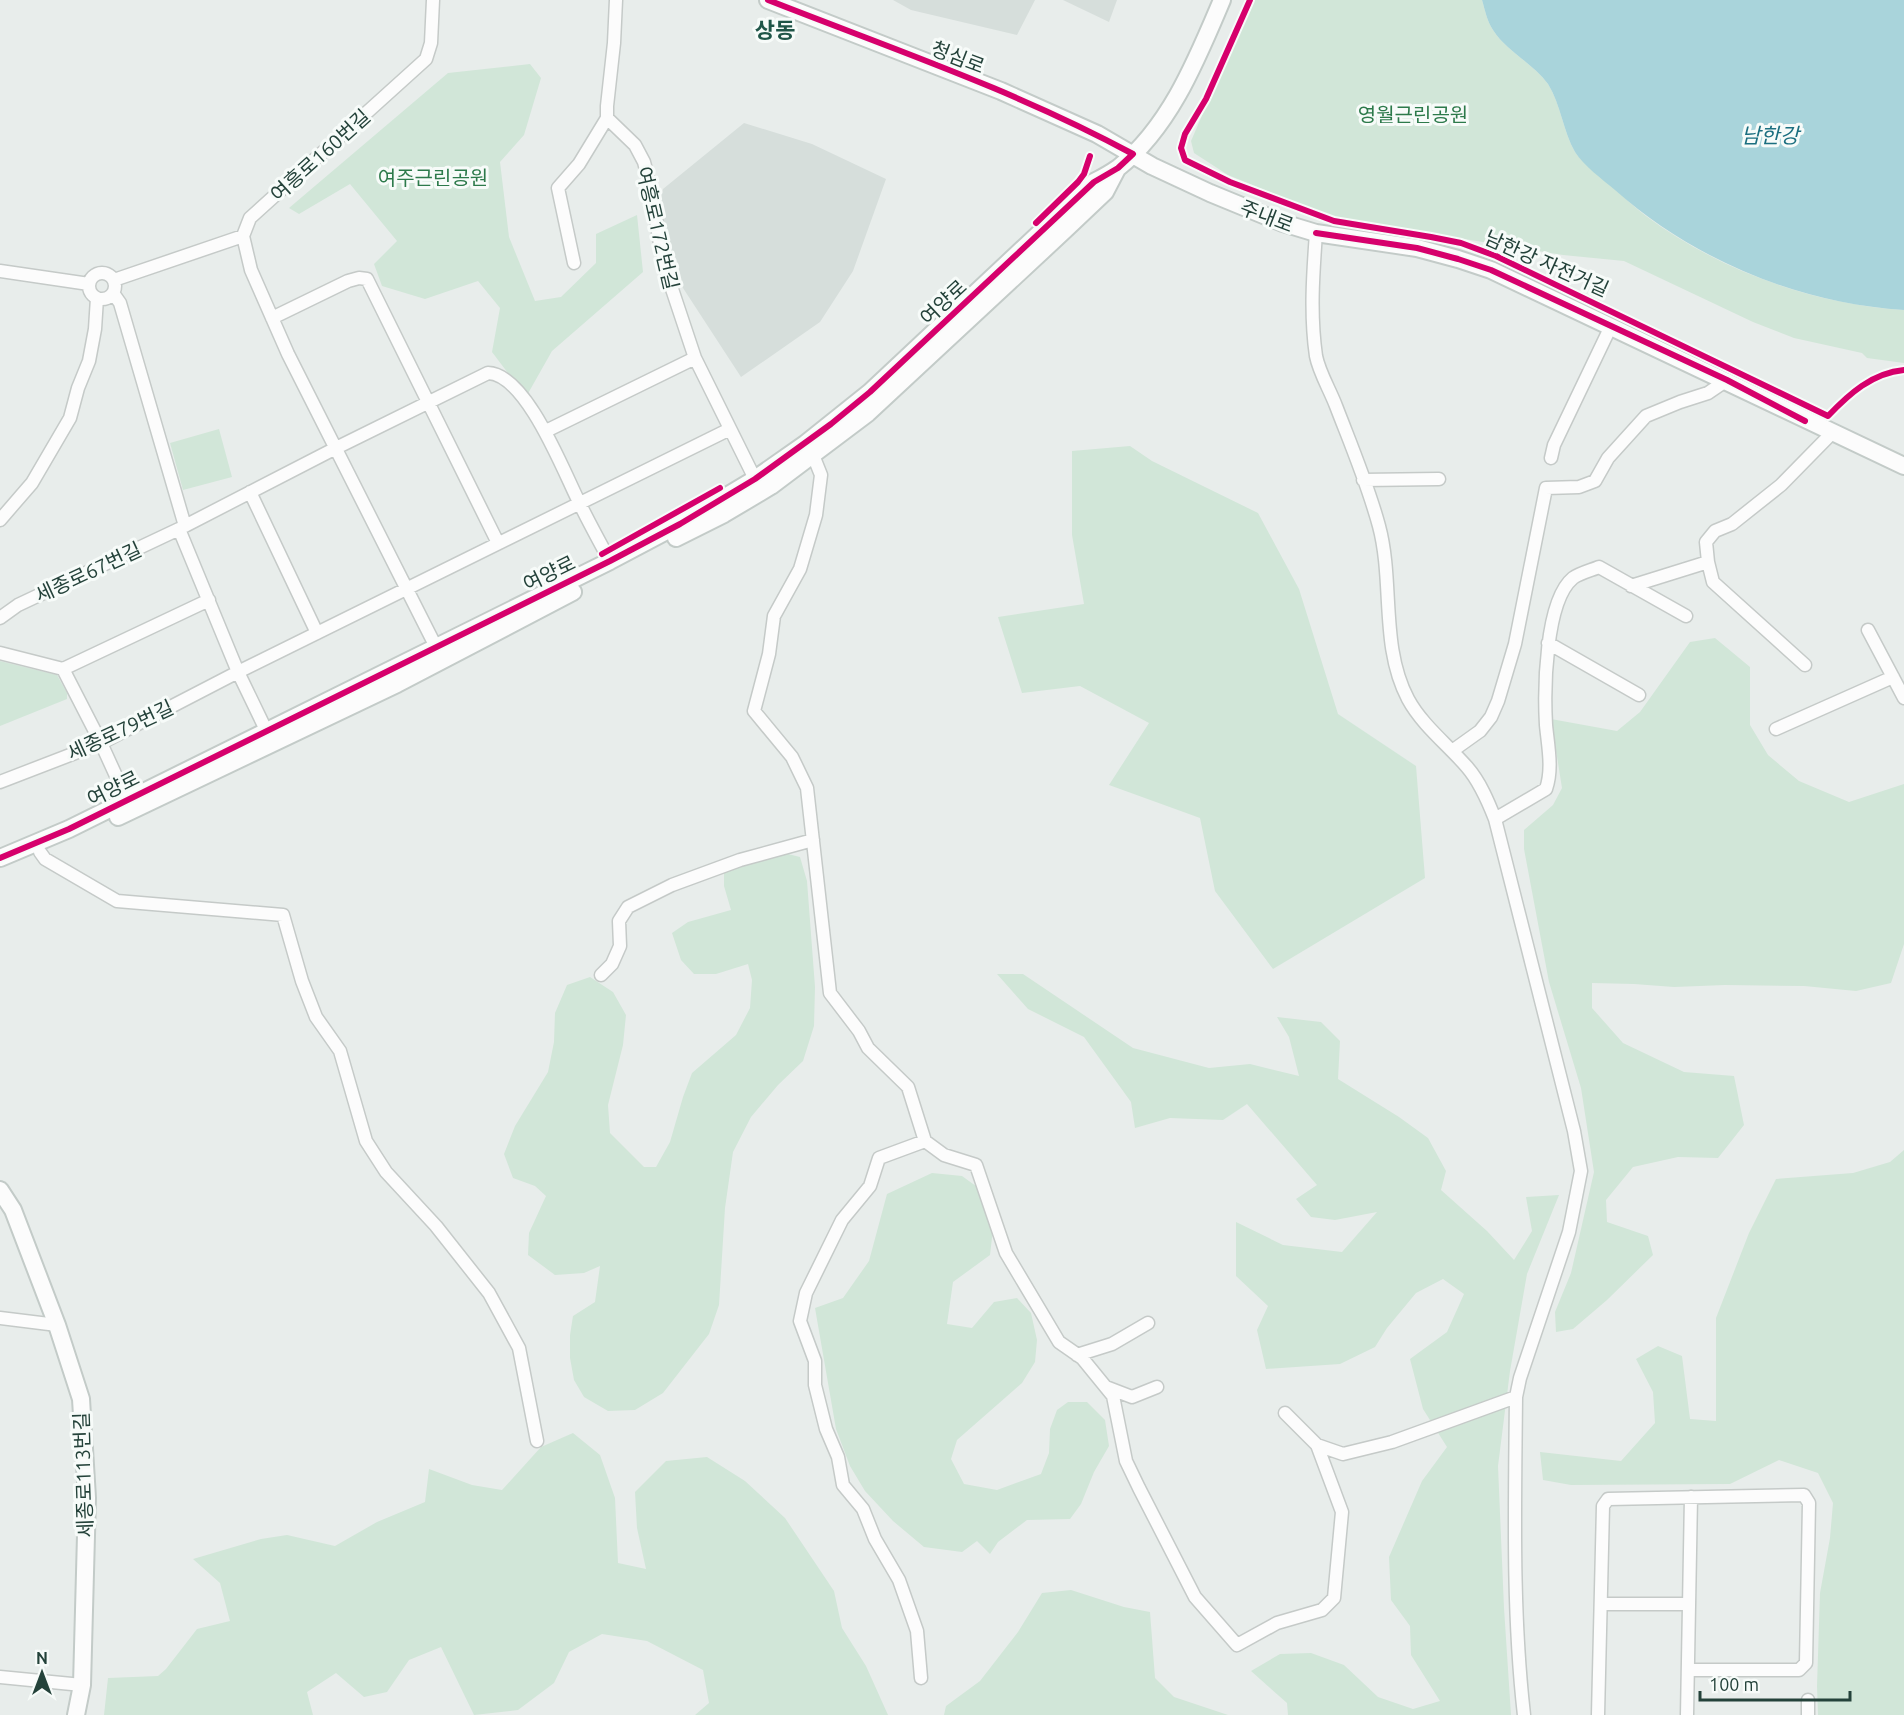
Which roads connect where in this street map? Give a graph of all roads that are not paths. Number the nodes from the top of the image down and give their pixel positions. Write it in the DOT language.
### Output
graph roads {
  1 [pos="433,0"];
  2 [pos="616,0"];
  3 [pos="768,0"];
  4 [pos="1222,0"];
  5 [pos="607,118"];
  6 [pos="1133,154"];
  7 [pos="1316,233"];
  8 [pos="243,236"];
  9 [pos="574,263"];
  10 [pos="0,271"];
  11 [pos="89,284"];
  12 [pos="113,287"];
  13 [pos="97,298"];
  14 [pos="272,318"];
  15 [pos="1611,326"];
  16 [pos="695,358"];
  17 [pos="1727,380"];
  18 [pos="429,401"];
  19 [pos="730,429"];
  20 [pos="546,432"];
  21 [pos="1833,432"];
  22 [pos="336,448"];
  23 [pos="809,449"];
  24 [pos="1551,458"];
  25 [pos="1904,466"];
  26 [pos="755,478"];
  27 [pos="1439,479"];
  28 [pos="1363,480"];
  29 [pos="250,492"];
  30 [pos="579,503"];
  31 [pos="0,520"];
  32 [pos="182,527"];
  33 [pos="498,543"];
  34 [pos="610,561"];
  35 [pos="1708,562"];
  36 [pos="1631,586"];
  37 [pos="406,589"];
  38 [pos="209,600"];
  39 [pos="1686,616"];
  40 [pos="0,618"];
  41 [pos="1868,630"];
  42 [pos="317,633"];
  43 [pos="1548,644"];
  44 [pos="0,653"];
  45 [pos="440,653"];
  46 [pos="1805,665"];
  47 [pos="63,669"];
  48 [pos="238,672"];
  49 [pos="1893,676"];
  50 [pos="1639,695"];
  51 [pos="1904,698"];
  52 [pos="1776,729"];
  53 [pos="266,730"];
  54 [pos="101,743"];
  55 [pos="1452,751"];
  56 [pos="0,782"];
  57 [pos="127,800"];
  58 [pos="1495,819"];
  59 [pos="813,840"];
  60 [pos="38,847"];
  61 [pos="0,858"];
  62 [pos="0,869"];
  63 [pos="601,975"];
  64 [pos="926,1141"];
  65 [pos="0,1190"];
  66 [pos="0,1318"];
  67 [pos="1148,1323"];
  68 [pos="57,1325"];
  69 [pos="1077,1355"];
  70 [pos="1105,1386"];
  71 [pos="1157,1387"];
  72 [pos="1516,1397"];
  73 [pos="1285,1413"];
  74 [pos="537,1441"];
  75 [pos="1317,1445"];
  76 [pos="1691,1497"];
  77 [pos="1601,1604"];
  78 [pos="1689,1604"];
  79 [pos="1688,1670"];
  80 [pos="0,1677"];
  81 [pos="921,1678"];
  82 [pos="82,1685"];
  83 [pos="1809,1700"];
  84 [pos="76,1715"];
  85 [pos="1524,1715"];
  86 [pos="1598,1715"];
  87 [pos="1687,1715"];
  88 [pos="1808,1715"];
  1 -- 8 [label="street, 여흥로160번길"];
  2 -- 5 [label="street"];
  3 -- 6 [label="street, 청심로"];
  4 -- 6 [label="street, 여양로"];
  5 -- 9 [label="street"];
  5 -- 16 [label="street, 여흥로172번길"];
  6 -- 7 [label="street, 주내로"];
  6 -- 23 [label="street, 여양로"];
  7 -- 15 [label="street, 주내로"];
  7 -- 28 [label="street"];
  8 -- 12 [label="street"];
  8 -- 14 [label="street"];
  10 -- 11 [label="street"];
  11 -- 12 [label="street"];
  11 -- 13 [label="street"];
  12 -- 13 [label="street"];
  12 -- 32 [label="street"];
  13 -- 31 [label="street"];
  14 -- 18 [label="street"];
  14 -- 22 [label="street"];
  15 -- 17 [label="street, 주내로"];
  15 -- 24 [label="street"];
  16 -- 19 [label="street, 여흥로172번길"];
  16 -- 20 [label="street"];
  17 -- 21 [label="street, 주내로"];
  17 -- 55 [label="street"];
  18 -- 20 [label="street"];
  18 -- 22 [label="street"];
  18 -- 33 [label="street"];
  19 -- 26 [label="street, 여흥로172번길"];
  19 -- 30 [label="street"];
  20 -- 30 [label="street"];
  21 -- 25 [label="street, 주내로"];
  21 -- 35 [label="street"];
  22 -- 29 [label="street"];
  22 -- 37 [label="street"];
  23 -- 26 [label="street, 여양로"];
  23 -- 45 [label="street, 여양로"];
  23 -- 59 [label="street"];
  26 -- 34 [label="street, 여양로"];
  27 -- 28 [label="street"];
  28 -- 55 [label="street"];
  29 -- 32 [label="street"];
  29 -- 42 [label="street"];
  30 -- 33 [label="street"];
  30 -- 34 [label="street"];
  32 -- 38 [label="street"];
  32 -- 40 [label="street, 세종로67번길"];
  33 -- 37 [label="street"];
  34 -- 45 [label="street, 여양로"];
  35 -- 36 [label="street"];
  35 -- 46 [label="street"];
  36 -- 39 [label="street"];
  36 -- 43 [label="street"];
  37 -- 42 [label="street"];
  37 -- 45 [label="street"];
  38 -- 47 [label="street"];
  38 -- 48 [label="street"];
  41 -- 49 [label="street"];
  42 -- 48 [label="street"];
  43 -- 50 [label="street"];
  43 -- 58 [label="street"];
  44 -- 47 [label="street"];
  45 -- 53 [label="street, 여양로"];
  45 -- 60 [label="street, 여양로"];
  47 -- 54 [label="street"];
  48 -- 53 [label="street"];
  48 -- 54 [label="street, 세종로79번길"];
  49 -- 51 [label="street"];
  49 -- 52 [label="street"];
  53 -- 57 [label="street, 여양로"];
  54 -- 56 [label="street, 세종로79번길"];
  54 -- 57 [label="street"];
  55 -- 58 [label="street"];
  57 -- 60 [label="street, 여양로"];
  58 -- 72 [label="street"];
  59 -- 63 [label="street"];
  59 -- 64 [label="street"];
  60 -- 61 [label="street, 여양로"];
  60 -- 62 [label="street, 여양로"];
  60 -- 74 [label="street"];
  64 -- 69 [label="street"];
  64 -- 81 [label="street"];
  65 -- 68 [label="street, 세종로113번길"];
  66 -- 68 [label="street"];
  67 -- 69 [label="street"];
  68 -- 82 [label="street, 세종로113번길"];
  69 -- 70 [label="street"];
  70 -- 71 [label="street"];
  70 -- 75 [label="street"];
  72 -- 75 [label="street"];
  72 -- 85 [label="street"];
  73 -- 75 [label="street"];
  76 -- 77 [label="street"];
  76 -- 78 [label="street"];
  76 -- 79 [label="street"];
  77 -- 78 [label="street"];
  77 -- 86 [label="street"];
  78 -- 79 [label="street"];
  79 -- 87 [label="street"];
  80 -- 82 [label="street"];
  82 -- 84 [label="street, 세종로113번길"];
  83 -- 88 [label="street"];
}
